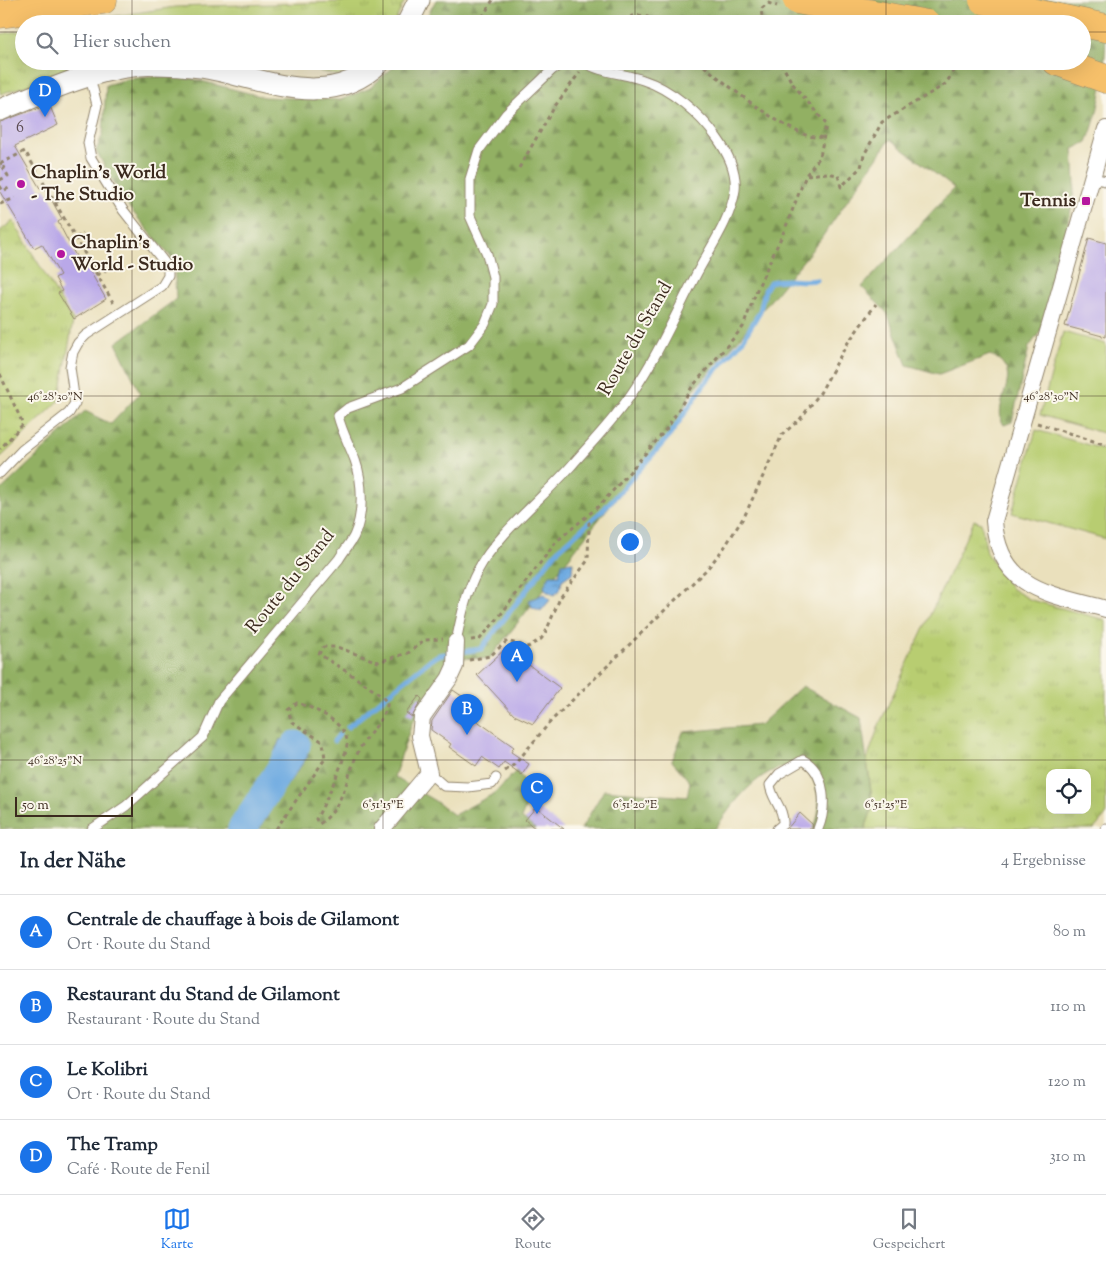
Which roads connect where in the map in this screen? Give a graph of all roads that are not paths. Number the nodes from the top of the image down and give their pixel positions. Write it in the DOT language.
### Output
graph roads {
  1 [pos="103,0"];
  2 [pos="419,0"];
  3 [pos="983,0"];
  4 [pos="789,5"];
  5 [pos="0,14"];
  6 [pos="412,15"];
  7 [pos="862,15"];
  8 [pos="1045,15"];
  9 [pos="1091,25"];
  10 [pos="1106,28"];
  11 [pos="1091,30"];
  12 [pos="1106,34"];
  13 [pos="1091,66"];
  14 [pos="117,70"];
  15 [pos="210,70"];
  16 [pos="368,70"];
  17 [pos="552,70"];
  18 [pos="602,70"];
  19 [pos="1081,70"];
  20 [pos="1106,70"];
  21 [pos="90,77"];
  22 [pos="1106,79"];
  23 [pos="0,110"];
  24 [pos="1106,128"];
  25 [pos="1099,180"];
  26 [pos="0,473"];
  27 [pos="1106,609"];
  28 [pos="456,651"];
  29 [pos="429,773"];
  30 [pos="496,778"];
  31 [pos="92,829"];
  32 [pos="382,829"];
  33 [pos="776,829"];
  34 [pos="818,829"];
  1 -- 5 [label="highway"];
  2 -- 6 [label="street"];
  3 -- 8 [label="highway, bridge"];
  4 -- 7 [label="highway, bridge"];
  9 -- 10 [label="highway"];
  11 -- 12 [label="highway"];
  13 -- 20 [label="highway"];
  14 -- 21 [label="street"];
  15 -- 16 [label="street"];
  17 -- 31 [label="lane, Route du Stand"];
  18 -- 28 [label="lane, Route du Stand"];
  19 -- 22 [label="highway"];
  21 -- 23 [label="street"];
  21 -- 26 [label="lane"];
  24 -- 25 [label="street"];
  25 -- 27 [label="street"];
  28 -- 29 [label="street, Route du Stand"];
  29 -- 30 [label="lane"];
  29 -- 32 [label="street"];
  33 -- 34 [label="lane"];
}
